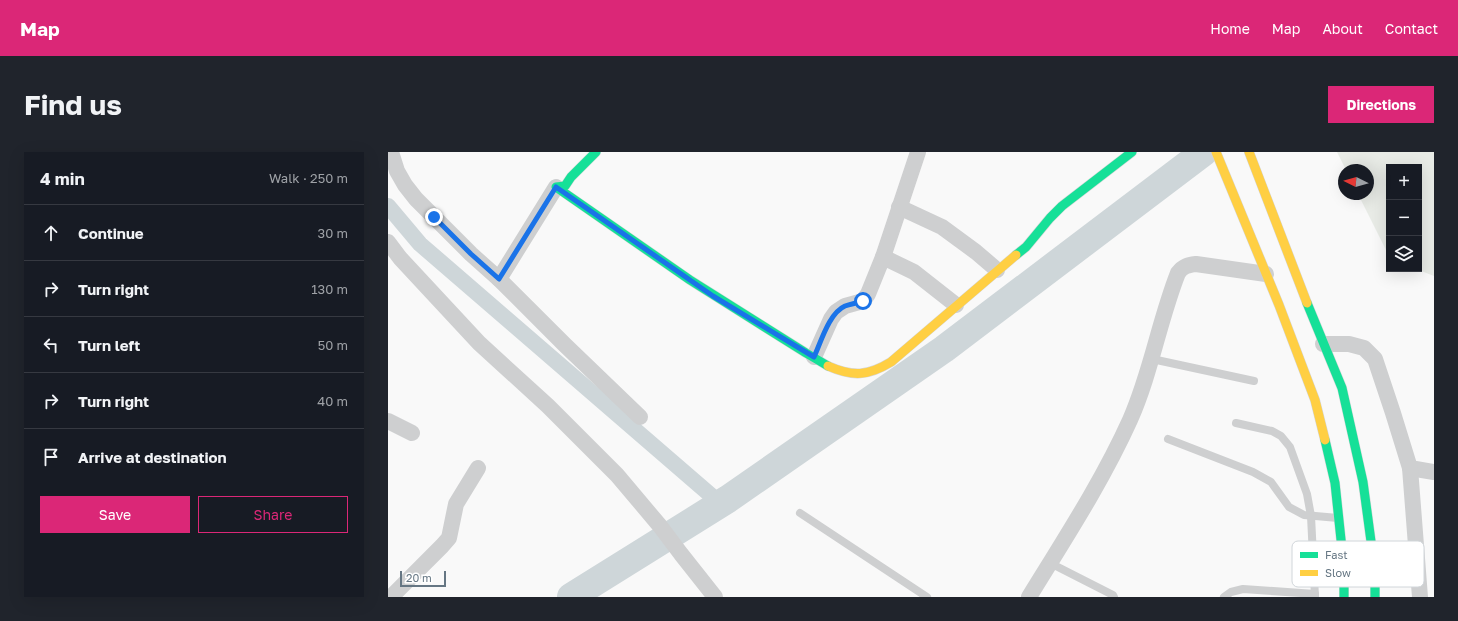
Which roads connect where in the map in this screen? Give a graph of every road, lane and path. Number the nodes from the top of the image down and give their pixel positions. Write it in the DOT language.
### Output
graph roads {
  1 [pos="391,152"];
  2 [pos="596,152"];
  3 [pos="918,152"];
  4 [pos="1132,152"];
  5 [pos="1249,152"];
  6 [pos="1217,156"];
  7 [pos="556,187"];
  8 [pos="899,207"];
  9 [pos="388,242"];
  10 [pos="883,257"];
  11 [pos="997,270"];
  12 [pos="1266,274"];
  13 [pos="499,279"];
  14 [pos="956,305"];
  15 [pos="1323,344"];
  16 [pos="814,357"];
  17 [pos="1152,359"];
  18 [pos="1254,381"];
  19 [pos="640,417"];
  20 [pos="388,421"];
  21 [pos="1236,423"];
  22 [pos="412,433"];
  23 [pos="1168,439"];
  24 [pos="478,468"];
  25 [pos="1410,468"];
  26 [pos="1434,472"];
  27 [pos="800,513"];
  28 [pos="1311,516"];
  29 [pos="1339,518"];
  30 [pos="1312,541"];
  31 [pos="1341,541"];
  32 [pos="1371,541"];
  33 [pos="1416,541"];
  34 [pos="1050,563"];
  35 [pos="1419,587"];
  36 [pos="1315,595"];
  37 [pos="391,597"];
  38 [pos="714,597"];
  39 [pos="927,597"];
  40 [pos="1029,597"];
  41 [pos="1114,597"];
  42 [pos="1224,597"];
  43 [pos="1420,597"];
  1 -- 13 [label="street"];
  2 -- 7 [label="main road"];
  3 -- 8 [label="street"];
  4 -- 11 [label="main road"];
  5 -- 15 [label="main road"];
  6 -- 12 [label="main road"];
  7 -- 13 [label="street"];
  7 -- 16 [label="main road"];
  8 -- 10 [label="street"];
  8 -- 11 [label="street"];
  9 -- 38 [label="street"];
  10 -- 14 [label="street"];
  10 -- 16 [label="street"];
  11 -- 14 [label="main road"];
  12 -- 17 [label="street"];
  12 -- 29 [label="main road"];
  13 -- 19 [label="street"];
  14 -- 16 [label="main road"];
  15 -- 25 [label="street"];
  15 -- 32 [label="main road"];
  17 -- 18 [label="lane"];
  17 -- 34 [label="street"];
  20 -- 22 [label="street"];
  21 -- 28 [label="lane"];
  23 -- 28 [label="lane"];
  24 -- 37 [label="street"];
  25 -- 26 [label="street"];
  25 -- 33 [label="street"];
  27 -- 39 [label="lane"];
  28 -- 29 [label="lane"];
  28 -- 30 [label="lane"];
  29 -- 31 [label="main road"];
  34 -- 40 [label="street"];
  34 -- 41 [label="lane"];
  35 -- 43 [label="street"];
  36 -- 42 [label="lane"];
}
